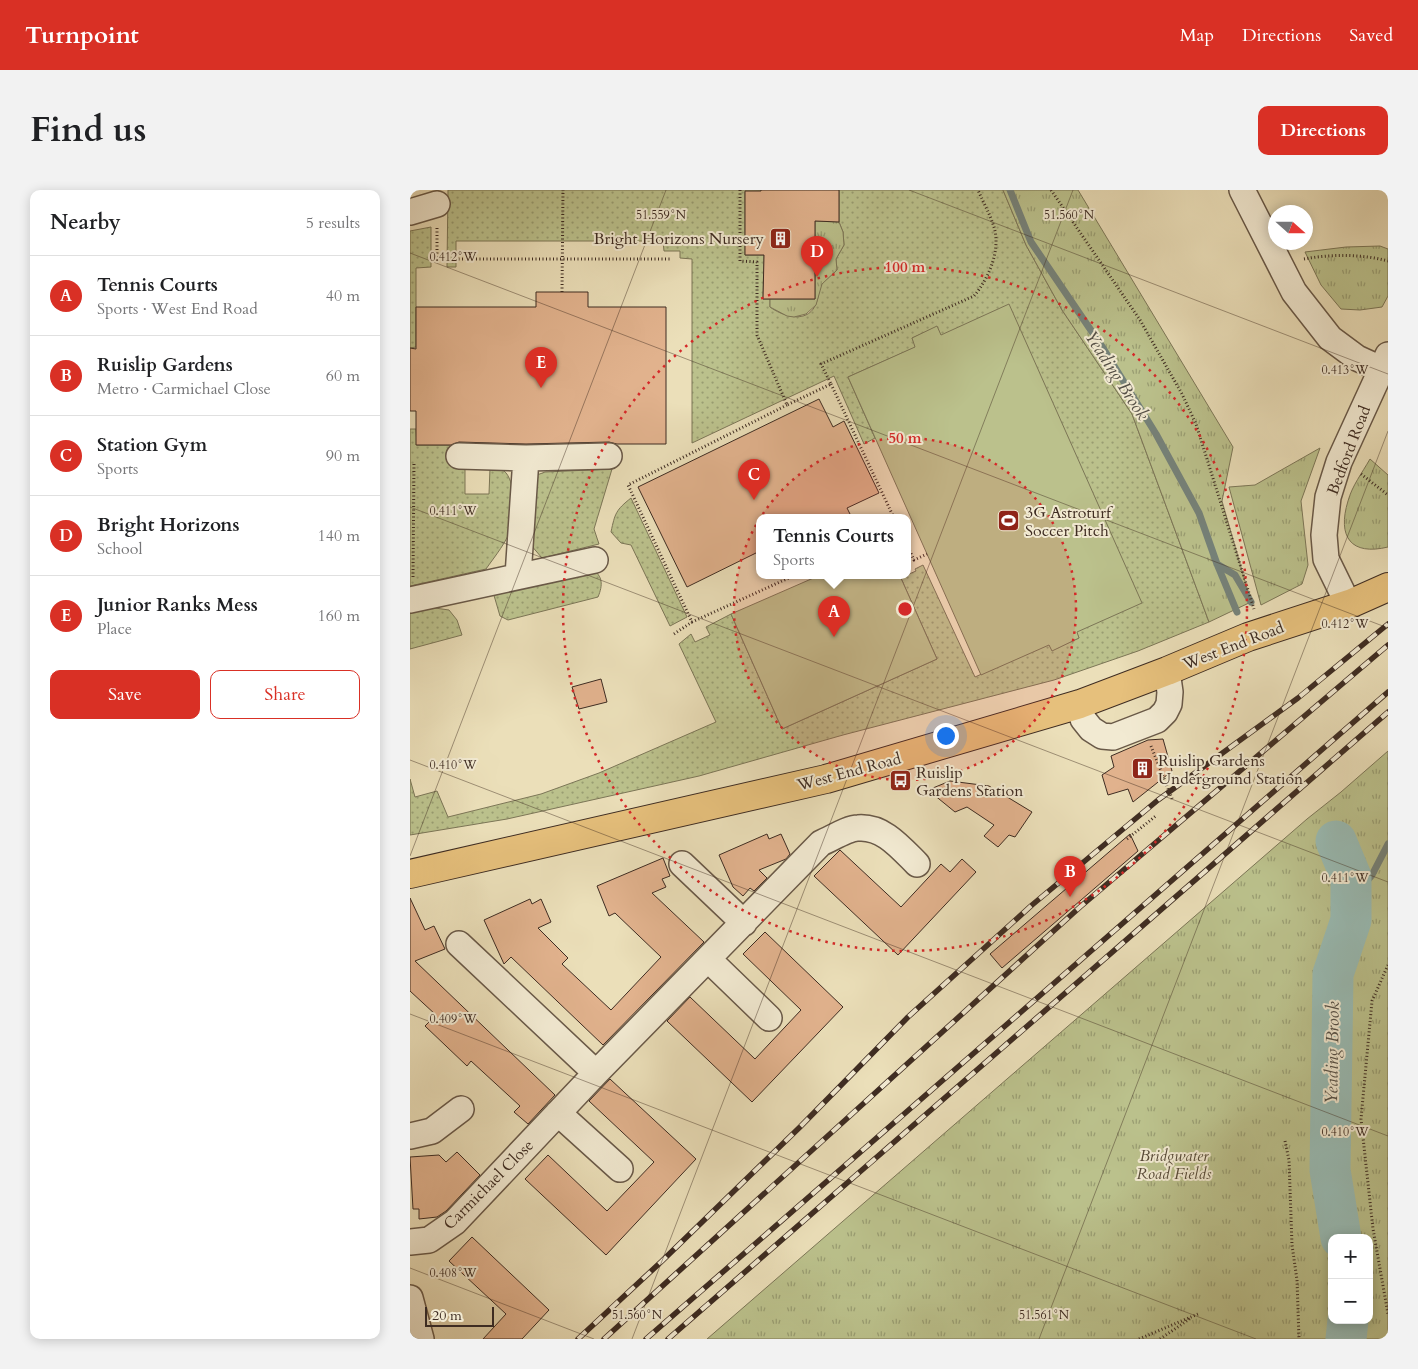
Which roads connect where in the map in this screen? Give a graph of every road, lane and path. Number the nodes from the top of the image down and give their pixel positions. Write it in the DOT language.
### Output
graph roads {
  1 [pos="563,190"];
  2 [pos="740,190"];
  3 [pos="978,190"];
  4 [pos="1051,190"];
  5 [pos="1242,190"];
  6 [pos="437,204"];
  7 [pos="410,212"];
  8 [pos="562,259"];
  9 [pos="670,259"];
  10 [pos="1388,261"];
  11 [pos="1280,266"];
  12 [pos="562,292"];
  13 [pos="1384,362"];
  14 [pos="831,384"];
  15 [pos="787,405"];
  16 [pos="459,456"];
  17 [pos="609,456"];
  18 [pos="526,458"];
  19 [pos="414,462"];
  20 [pos="1340,462"];
  21 [pos="1388,495"];
  22 [pos="892,514"];
  23 [pos="911,554"];
  24 [pos="927,554"];
  25 [pos="595,560"];
  26 [pos="518,576"];
  27 [pos="786,579"];
  28 [pos="1388,587"];
  29 [pos="412,592"];
  30 [pos="1348,604"];
  31 [pos="1255,610"];
  32 [pos="692,622"];
  33 [pos="674,634"];
  34 [pos="1167,671"];
  35 [pos="1080,704"];
  36 [pos="1150,744"];
  37 [pos="1173,801"];
  38 [pos="1157,815"];
  39 [pos="1127,839"];
  40 [pos="682,864"];
  41 [pos="917,864"];
  42 [pos="410,874"];
  43 [pos="744,923"];
  44 [pos="459,944"];
  45 [pos="708,960"];
  46 [pos="1388,965"];
  47 [pos="769,1018"];
  48 [pos="596,1073"];
  49 [pos="460,1109"];
  50 [pos="558,1113"];
  51 [pos="410,1136"];
  52 [pos="1285,1141"];
  53 [pos="620,1169"];
  54 [pos="410,1242"];
  55 [pos="410,1298"];
  56 [pos="1388,1314"];
  57 [pos="421,1339"];
  58 [pos="1138,1339"];
  59 [pos="1160,1339"];
  60 [pos="1299,1339"];
  1 -- 8 [label="path"];
  2 -- 15 [label="path"];
  3 -- 14 [label="path"];
  4 -- 31 [label="path"];
  5 -- 11 [label="street"];
  6 -- 7 [label="street"];
  6 -- 8 [label="path"];
  8 -- 9 [label="path"];
  8 -- 12 [label="path"];
  10 -- 11 [label="path"];
  11 -- 13 [label="street"];
  13 -- 20 [label="street, Bedford Road"];
  14 -- 15 [label="path"];
  14 -- 22 [label="path"];
  15 -- 32 [label="path"];
  16 -- 18 [label="street"];
  17 -- 18 [label="street"];
  18 -- 26 [label="street"];
  19 -- 29 [label="path"];
  20 -- 21 [label="path"];
  20 -- 30 [label="street, Bedford Road"];
  23 -- 24 [label="path"];
  25 -- 26 [label="street"];
  26 -- 29 [label="street"];
  27 -- 32 [label="path"];
  28 -- 30 [label="main road, West End Road"];
  30 -- 34 [label="main road, West End Road"];
  32 -- 33 [label="path"];
  34 -- 35 [label="main road, West End Road"];
  34 -- 35 [label="street"];
  35 -- 42 [label="main road, West End Road"];
  36 -- 37 [label="path"];
  38 -- 39 [label="path"];
  40 -- 43 [label="street"];
  41 -- 43 [label="street, Carmichael Close"];
  43 -- 45 [label="street, Carmichael Close"];
  44 -- 48 [label="street"];
  45 -- 47 [label="street"];
  45 -- 48 [label="street, Carmichael Close"];
  46 -- 56 [label="path"];
  48 -- 50 [label="street, Carmichael Close"];
  49 -- 51 [label="street"];
  50 -- 53 [label="street"];
  50 -- 54 [label="street, Carmichael Close"];
  52 -- 60 [label="path"];
  55 -- 57 [label="street"];
  58 -- 59 [label="path"];
}
